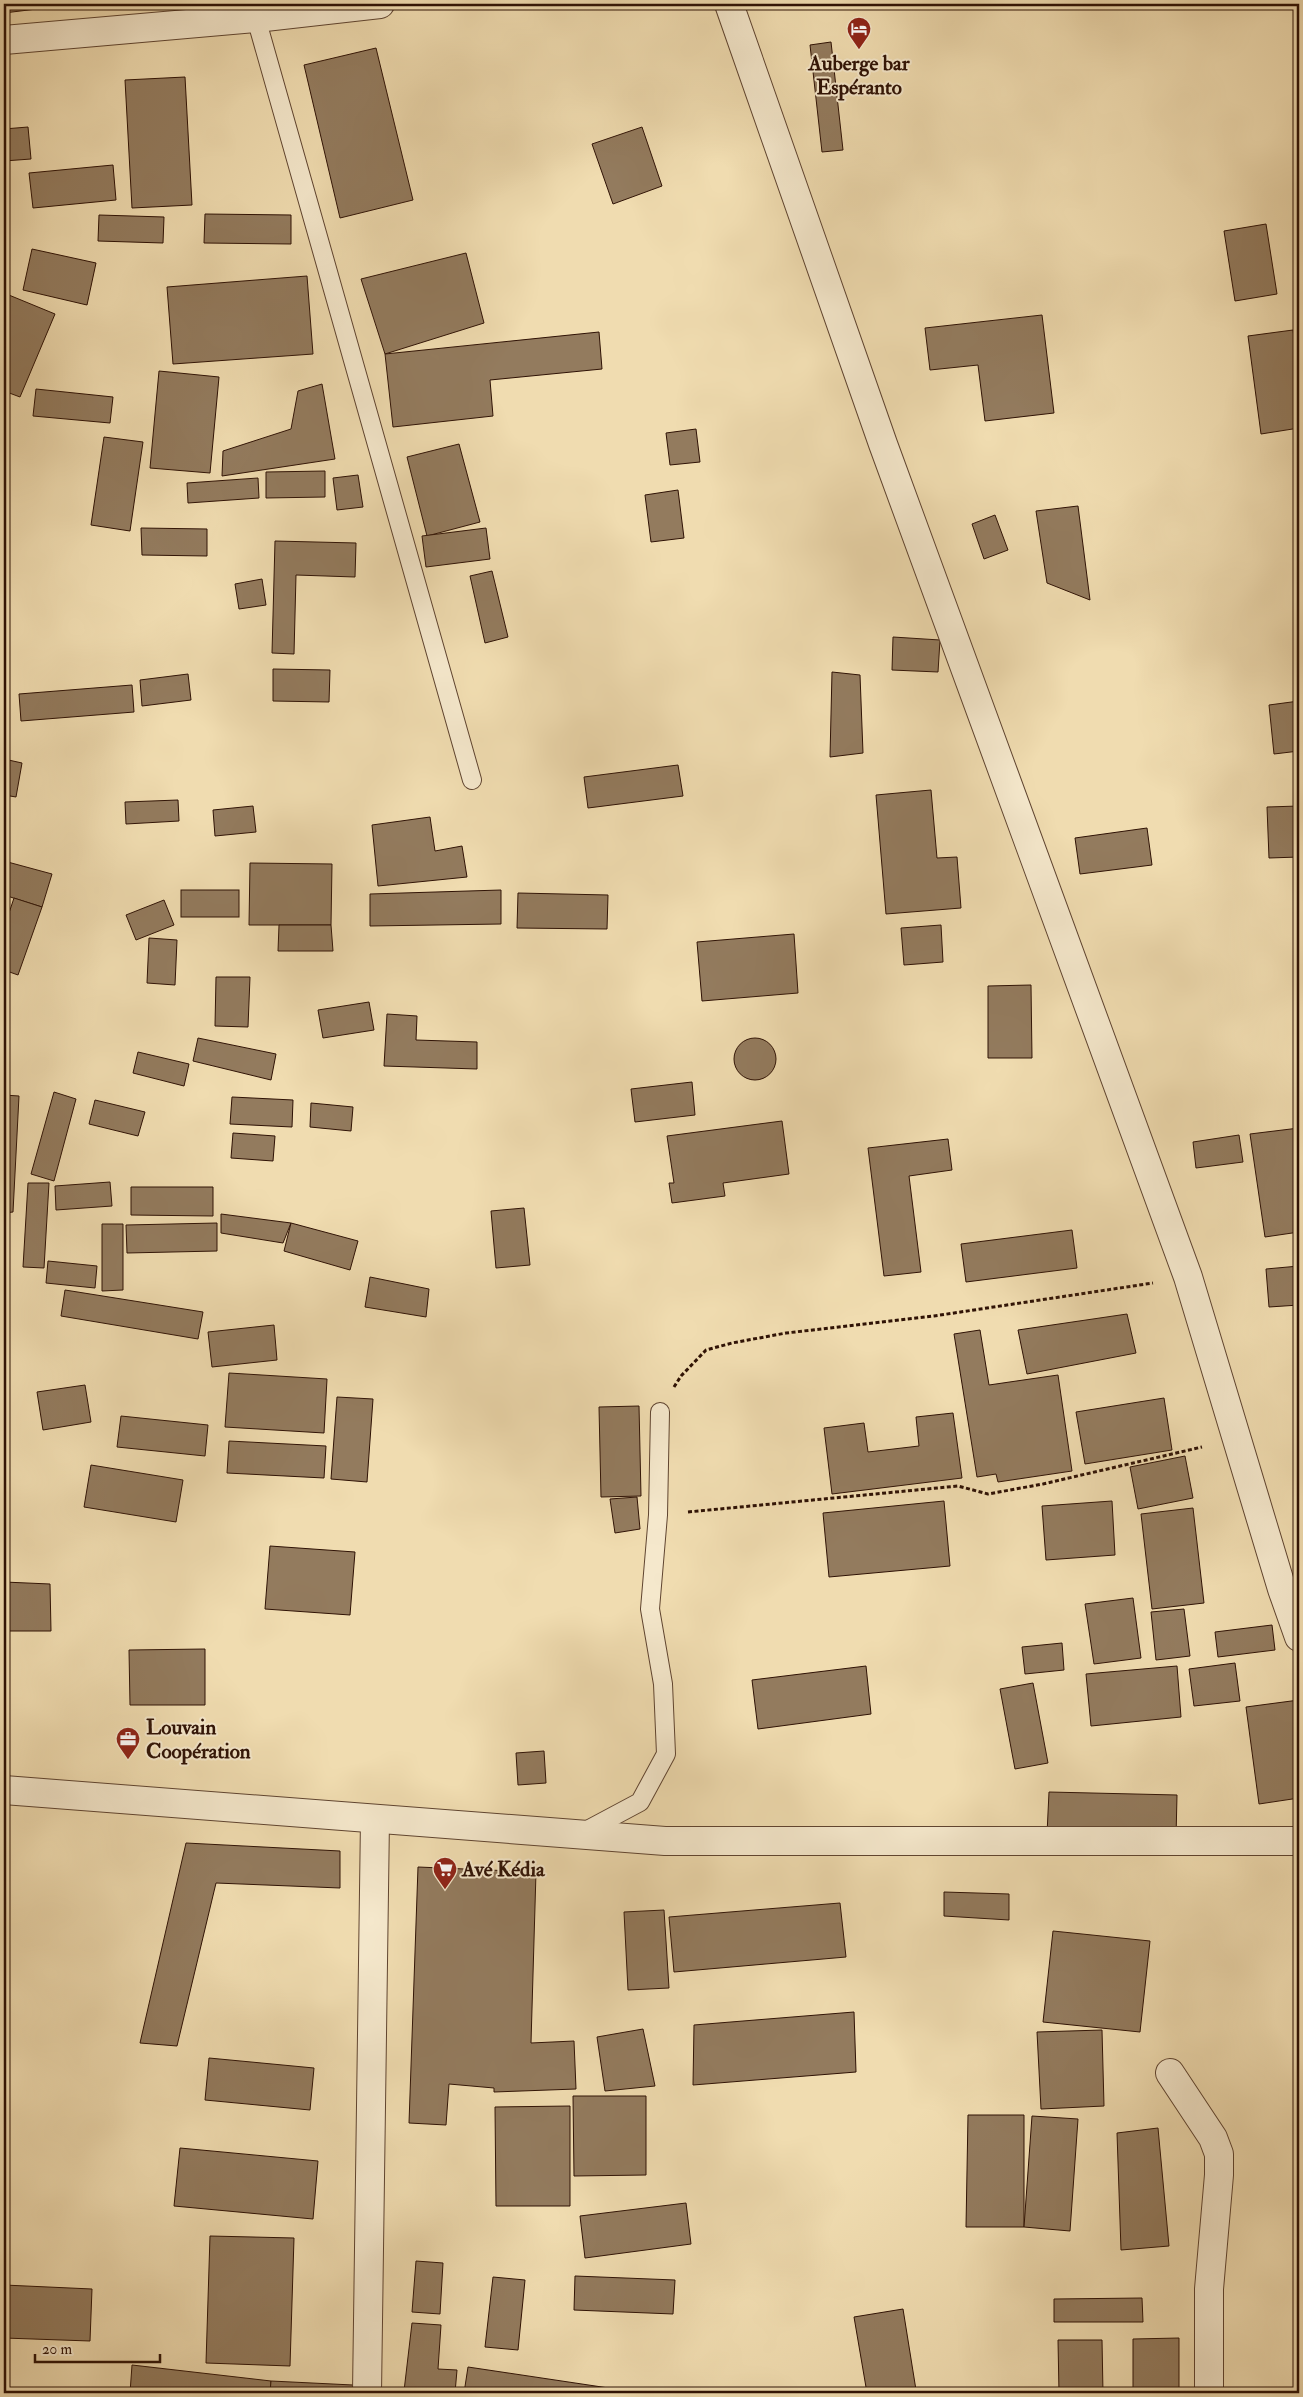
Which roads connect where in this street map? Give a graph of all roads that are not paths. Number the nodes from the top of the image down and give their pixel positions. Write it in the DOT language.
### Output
graph roads {
  1 [pos="380,4"];
  2 [pos="729,4"];
  3 [pos="316,8"];
  4 [pos="256,18"];
  5 [pos="4,40"];
  6 [pos="472,780"];
  7 [pos="660,1412"];
  8 [pos="1299,1637"];
  9 [pos="4,1790"];
  10 [pos="375,1819"];
  11 [pos="580,1834"];
  12 [pos="1299,1841"];
  13 [pos="1170,2073"];
  14 [pos="366,2393"];
  15 [pos="1209,2393"];
  1 -- 3 [label="street"];
  2 -- 8 [label="street"];
  3 -- 4 [label="street"];
  4 -- 5 [label="street"];
  4 -- 6 [label="lane"];
  7 -- 11 [label="lane"];
  9 -- 10 [label="street"];
  10 -- 11 [label="street"];
  10 -- 14 [label="street"];
  11 -- 12 [label="street"];
  13 -- 15 [label="street"];
}
